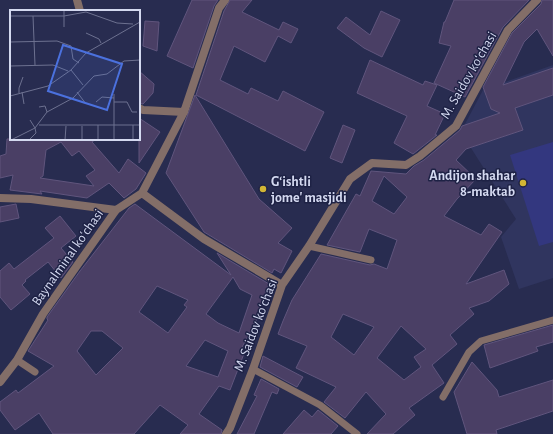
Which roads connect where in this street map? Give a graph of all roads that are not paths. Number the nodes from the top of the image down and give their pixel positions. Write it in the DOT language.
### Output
graph roads {
  1 [pos="76,0"];
  2 [pos="225,0"];
  3 [pos="537,0"];
  4 [pos="80,10"];
  5 [pos="140,108"];
  6 [pos="184,112"];
  7 [pos="142,193"];
  8 [pos="0,198"];
  9 [pos="116,210"];
  10 [pos="309,246"];
  11 [pos="371,260"];
  12 [pos="282,285"];
  13 [pos="553,320"];
  14 [pos="17,360"];
  15 [pos="253,369"];
  16 [pos="35,372"];
  17 [pos="0,382"];
  18 [pos="443,397"];
  19 [pos="226,434"];
  20 [pos="357,434"];
  1 -- 4 [label="street"];
  2 -- 6 [label="street, Baynalminal koʻchasi"];
  3 -- 10 [label="street, M. Saidov koʻchasi"];
  5 -- 6 [label="street"];
  6 -- 7 [label="street, Baynalminal koʻchasi"];
  7 -- 9 [label="street, Baynalminal koʻchasi"];
  7 -- 12 [label="street"];
  8 -- 9 [label="street"];
  9 -- 14 [label="street, Baynalminal koʻchasi"];
  10 -- 11 [label="lane"];
  10 -- 12 [label="street, M. Saidov koʻchasi"];
  12 -- 15 [label="street, M. Saidov koʻchasi"];
  13 -- 18 [label="lane"];
  14 -- 16 [label="lane"];
  14 -- 17 [label="street, Baynalminal koʻchasi"];
  15 -- 19 [label="street, M. Saidov koʻchasi"];
  15 -- 20 [label="lane"];
}
